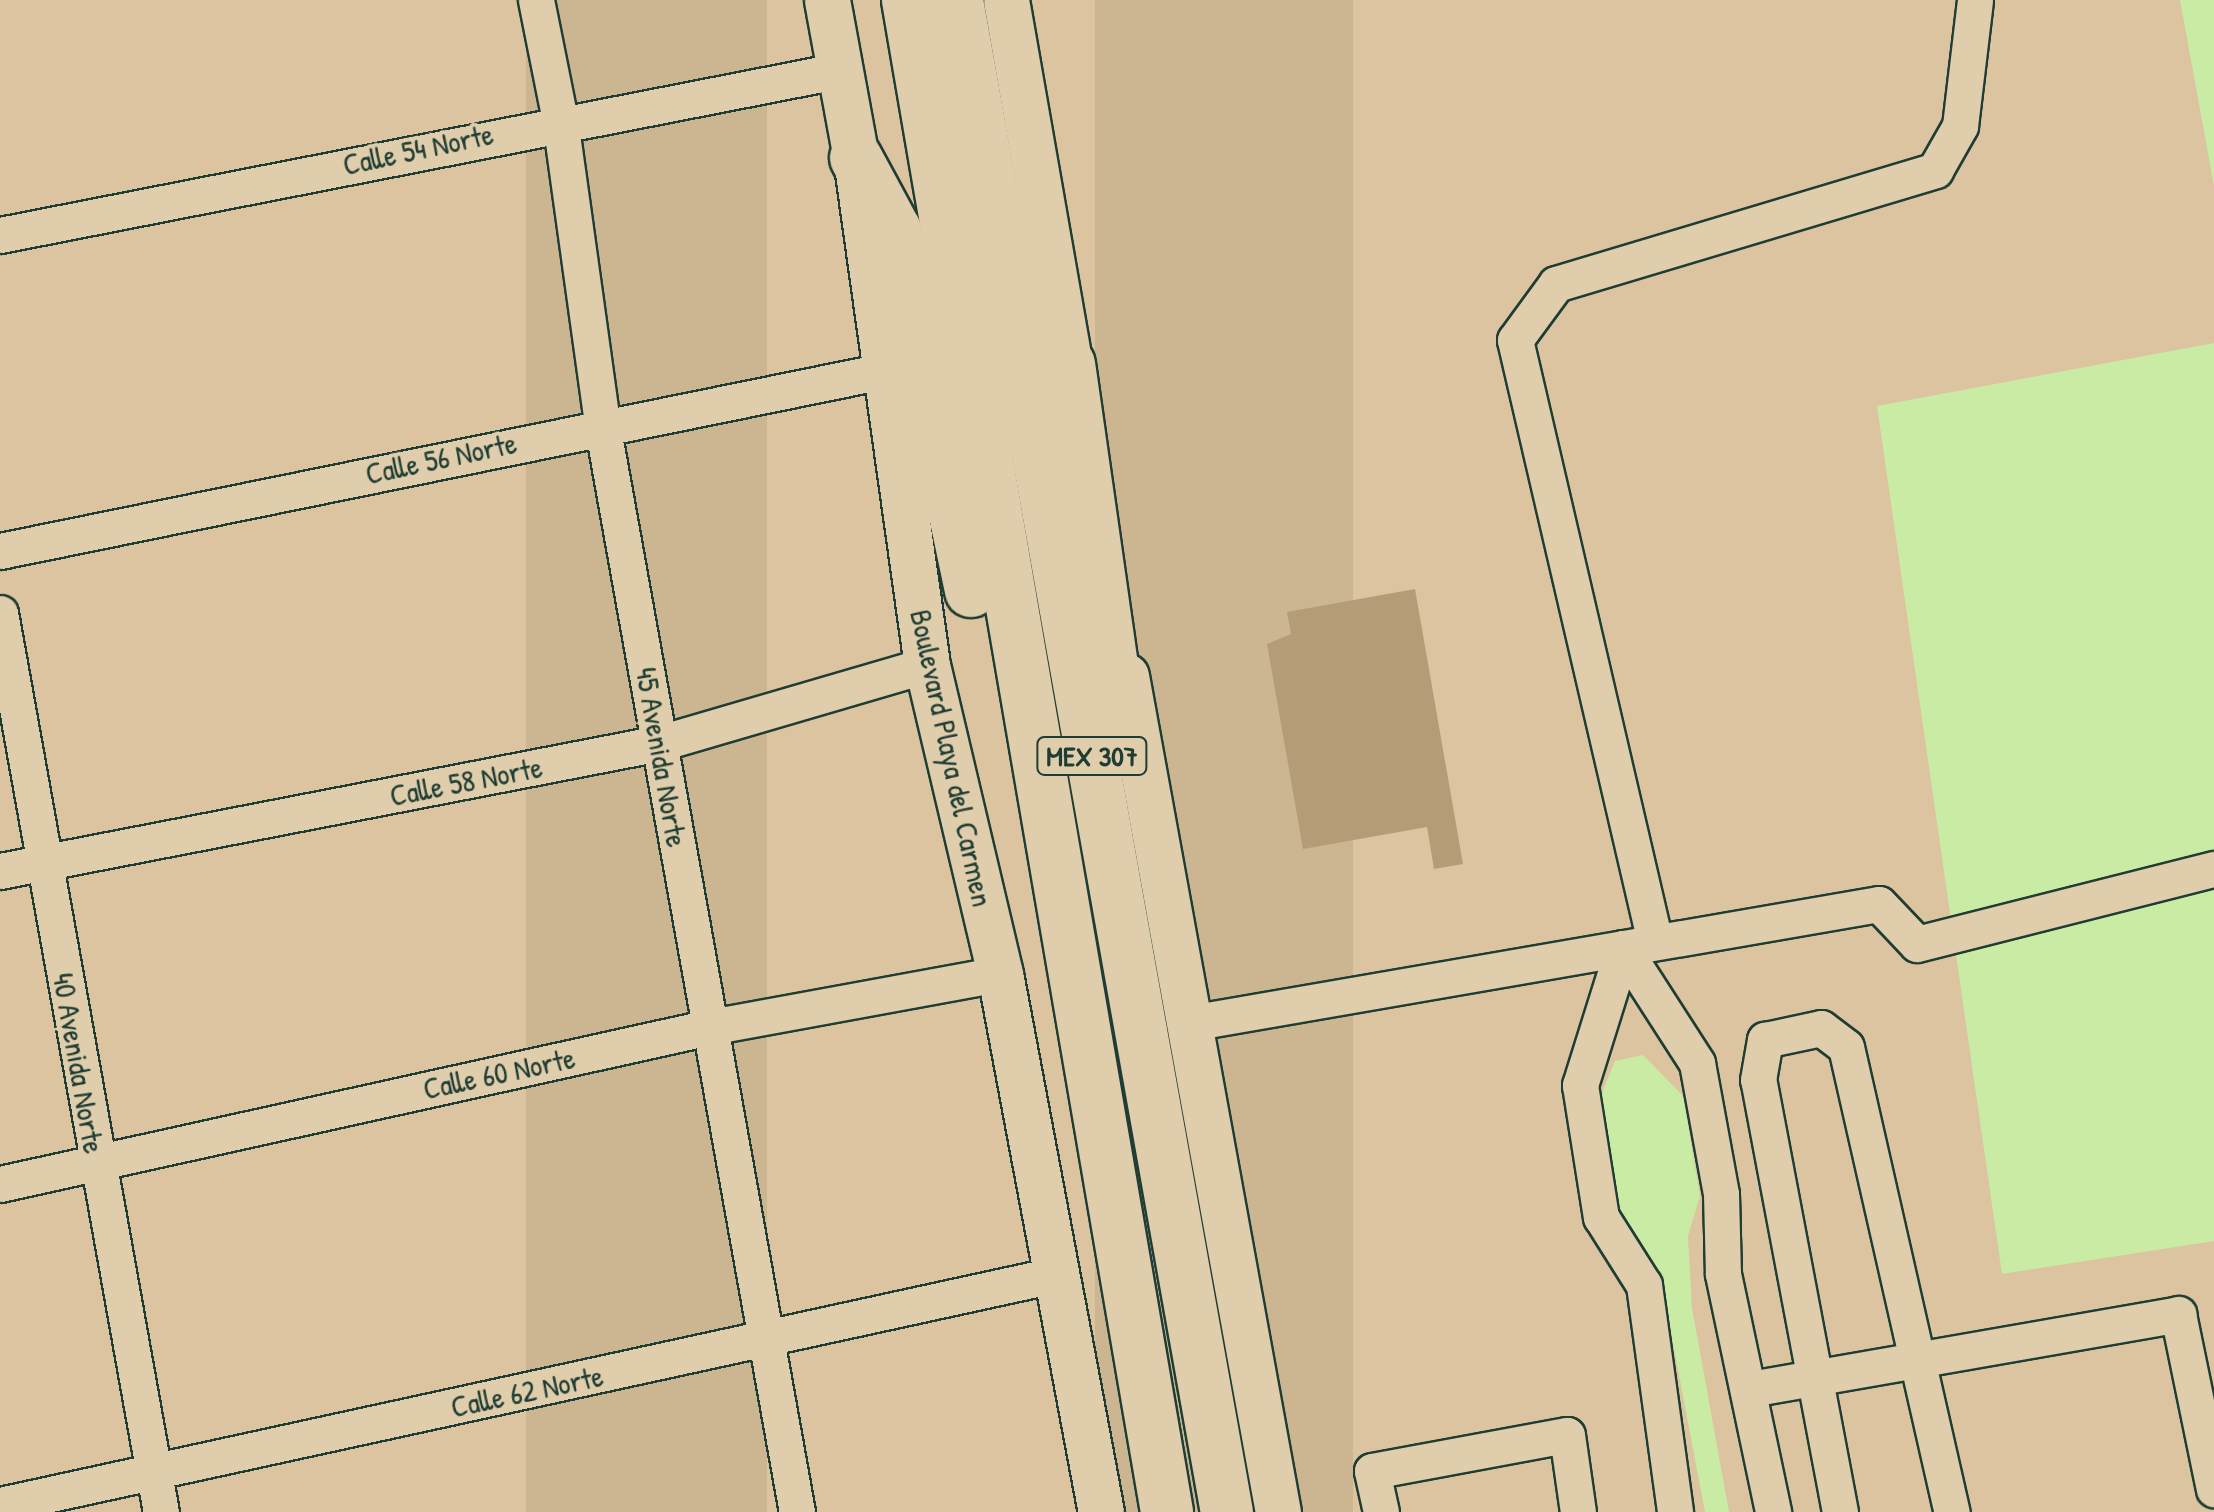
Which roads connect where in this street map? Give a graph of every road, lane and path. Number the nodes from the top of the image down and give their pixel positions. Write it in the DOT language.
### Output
graph roads {
  1 [pos="536,0"];
  2 [pos="827,0"];
  3 [pos="908,0"];
  4 [pos="957,0"];
  5 [pos="1006,0"];
  6 [pos="1975,0"];
  7 [pos="838,71"];
  8 [pos="560,120"];
  9 [pos="856,158"];
  10 [pos="0,235"];
  11 [pos="1069,364"];
  12 [pos="883,371"];
  13 [pos="602,424"];
  14 [pos="0,551"];
  15 [pos="0,613"];
  16 [pos="927,665"];
  17 [pos="660,744"];
  18 [pos="44,862"];
  19 [pos="2214,869"];
  20 [pos="0,871"];
  21 [pos="1639,945"];
  22 [pos="1000,974"];
  23 [pos="1190,1023"];
  24 [pos="710,1027"];
  25 [pos="96,1161"];
  26 [pos="0,1184"];
  27 [pos="1054,1275"];
  28 [pos="1189,1302"];
  29 [pos="766,1342"];
  30 [pos="1916,1362"];
  31 [pos="1142,1368"];
  32 [pos="1810,1379"];
  33 [pos="1750,1389"];
  34 [pos="153,1468"];
  35 [pos="2214,1489"];
  36 [pos="0,1505"];
  37 [pos="160,1512"];
  38 [pos="797,1512"];
  39 [pos="1102,1512"];
  40 [pos="1167,1512"];
  41 [pos="1227,1512"];
  42 [pos="1278,1512"];
  43 [pos="1382,1512"];
  44 [pos="1578,1512"];
  45 [pos="1674,1512"];
  46 [pos="1773,1512"];
  47 [pos="1840,1512"];
  48 [pos="1952,1512"];
  1 -- 8 [label="street, 45 Avenida Norte"];
  2 -- 7 [label="main road, Boulevard Playa del Carmen"];
  3 -- 31 [label="highway, MEX 307"];
  4 -- 28 [label="highway, MEX 307"];
  5 -- 11 [label="main road"];
  6 -- 21 [label="street"];
  7 -- 8 [label="street, Calle 54 Norte"];
  7 -- 9 [label="main road, Boulevard Playa del Carmen"];
  8 -- 10 [label="street, Calle 54 Norte"];
  8 -- 13 [label="street, 45 Avenida Norte"];
  9 -- 12 [label="main road, Boulevard Playa del Carmen"];
  9 -- 31 [label="highway"];
  11 -- 23 [label="main road"];
  11 -- 28 [label="highway"];
  12 -- 13 [label="street, Calle 56 Norte"];
  12 -- 16 [label="main road, Boulevard Playa del Carmen"];
  13 -- 14 [label="street, Calle 56 Norte"];
  13 -- 17 [label="street, 45 Avenida Norte"];
  15 -- 18 [label="street, 40 Avenida Norte"];
  16 -- 17 [label="street, Calle 58 Norte"];
  16 -- 22 [label="main road, Boulevard Playa del Carmen"];
  17 -- 18 [label="street, Calle 58 Norte"];
  17 -- 24 [label="street, 45 Avenida Norte"];
  18 -- 20 [label="street, Calle 58 Norte"];
  18 -- 25 [label="street, 40 Avenida Norte"];
  19 -- 21 [label="street"];
  21 -- 23 [label="street"];
  21 -- 33 [label="street"];
  21 -- 45 [label="street"];
  22 -- 24 [label="street, Calle 60 Norte"];
  22 -- 27 [label="main road, Boulevard Playa del Carmen"];
  23 -- 42 [label="main road"];
  24 -- 25 [label="street, Calle 60 Norte"];
  24 -- 29 [label="street, 45 Avenida Norte"];
  25 -- 26 [label="street, Calle 60 Norte"];
  25 -- 34 [label="street, 40 Avenida Norte"];
  27 -- 29 [label="street, Calle 62 Norte"];
  27 -- 39 [label="main road, Boulevard Playa del Carmen"];
  28 -- 41 [label="highway, MEX 307"];
  29 -- 34 [label="street, Calle 62 Norte"];
  29 -- 38 [label="street, 45 Avenida Norte"];
  30 -- 32 [label="street"];
  30 -- 32 [label="street"];
  30 -- 35 [label="street"];
  30 -- 48 [label="street"];
  31 -- 40 [label="highway, MEX 307"];
  32 -- 33 [label="street"];
  32 -- 47 [label="street"];
  33 -- 46 [label="street"];
  34 -- 36 [label="street, Calle 62 Norte"];
  34 -- 37 [label="street, 40 Avenida Norte"];
  43 -- 44 [label="street"];
}
